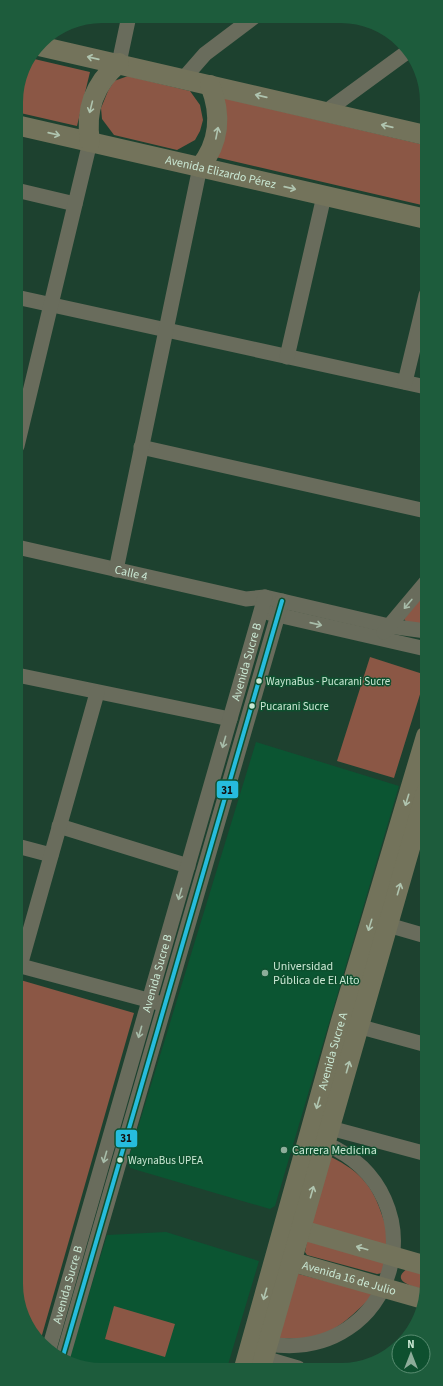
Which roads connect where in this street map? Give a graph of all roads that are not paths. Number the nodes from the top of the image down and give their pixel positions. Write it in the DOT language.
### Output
graph roads {
  1 [pos="128,23"];
  2 [pos="246,23"];
  3 [pos="46,47"];
  4 [pos="404,54"];
  5 [pos="119,63"];
  6 [pos="184,78"];
  7 [pos="210,85"];
  8 [pos="325,112"];
  9 [pos="23,127"];
  10 [pos="420,134"];
  11 [pos="90,142"];
  12 [pos="200,167"];
  13 [pos="23,192"];
  14 [pos="324,196"];
  15 [pos="75,204"];
  16 [pos="420,218"];
  17 [pos="23,298"];
  18 [pos="51,304"];
  19 [pos="420,320"];
  20 [pos="167,329"];
  21 [pos="287,357"];
  22 [pos="405,382"];
  23 [pos="420,386"];
  24 [pos="23,421"];
  25 [pos="142,447"];
  26 [pos="420,510"];
  27 [pos="23,548"];
  28 [pos="116,570"];
  29 [pos="420,589"];
  30 [pos="263,604"];
  31 [pos="280,608"];
  32 [pos="389,626"];
  33 [pos="420,630"];
  34 [pos="378,638"];
  35 [pos="420,648"];
  36 [pos="23,675"];
  37 [pos="97,693"];
  38 [pos="230,719"];
  39 [pos="420,759"];
  40 [pos="60,826"];
  41 [pos="420,832"];
  42 [pos="23,848"];
  43 [pos="52,855"];
  44 [pos="188,866"];
  45 [pos="388,925"];
  46 [pos="420,934"];
  47 [pos="23,953"];
  48 [pos="23,967"];
  49 [pos="149,1001"];
  50 [pos="165,1005"];
  51 [pos="350,1024"];
  52 [pos="420,1043"];
  53 [pos="354,1135"];
  54 [pos="328,1136"];
  55 [pos="420,1152"];
  56 [pos="346,1154"];
  57 [pos="293,1227"];
  58 [pos="394,1257"];
  59 [pos="284,1259"];
  60 [pos="420,1264"];
  61 [pos="385,1288"];
  62 [pos="418,1297"];
  63 [pos="50,1344"];
  64 [pos="64,1353"];
  65 [pos="264,1357"];
  66 [pos="246,1363"];
  67 [pos="283,1363"];
  1 -- 5 [label="street"];
  2 -- 6 [label="street"];
  5 -- 3 [label="main road, one-way"];
  4 -- 8 [label="street"];
  5 -- 6 [label="main road"];
  5 -- 11 [label="main road, one-way"];
  6 -- 7 [label="main road"];
  8 -- 7 [label="main road, one-way"];
  12 -- 7 [label="main road, one-way"];
  10 -- 8 [label="main road, one-way"];
  9 -- 11 [label="main road, Avenida Elizardo Pérez, one-way"];
  11 -- 12 [label="main road, Avenida Elizardo Pérez"];
  11 -- 15 [label="street"];
  12 -- 14 [label="main road, Avenida Elizardo Pérez, one-way"];
  12 -- 20 [label="street"];
  13 -- 15 [label="street"];
  14 -- 16 [label="main road, Avenida Elizardo Pérez"];
  14 -- 21 [label="street"];
  15 -- 18 [label="street"];
  17 -- 18 [label="street"];
  18 -- 20 [label="street"];
  18 -- 24 [label="street"];
  19 -- 22 [label="street"];
  20 -- 21 [label="street"];
  20 -- 25 [label="street"];
  21 -- 22 [label="street"];
  22 -- 23 [label="street"];
  25 -- 26 [label="street"];
  25 -- 28 [label="street"];
  27 -- 28 [label="street, Calle 4"];
  28 -- 30 [label="street, Calle 4"];
  29 -- 32 [label="street, one-way"];
  30 -- 31 [label="street, Calle 4"];
  30 -- 38 [label="street, Avenida Sucre B"];
  31 -- 32 [label="street"];
  31 -- 34 [label="street, one-way"];
  31 -- 50 [label="street, Avenida Sucre B"];
  32 -- 33 [label="street"];
  32 -- 34 [label="street"];
  34 -- 35 [label="street"];
  36 -- 37 [label="street"];
  37 -- 38 [label="street"];
  37 -- 40 [label="street"];
  38 -- 44 [label="street, Avenida Sucre B, one-way"];
  39 -- 51 [label="main road, Avenida Sucre A, one-way"];
  40 -- 43 [label="street"];
  40 -- 44 [label="street"];
  45 -- 41 [label="main road, Avenida Sucre A, one-way"];
  42 -- 43 [label="street"];
  43 -- 47 [label="street"];
  44 -- 49 [label="street, Avenida Sucre B, one-way"];
  45 -- 46 [label="street"];
  45 -- 51 [label="main road, Avenida Sucre A"];
  48 -- 49 [label="street"];
  49 -- 50 [label="street"];
  49 -- 63 [label="street, Avenida Sucre B, one-way"];
  50 -- 64 [label="street, Avenida Sucre B"];
  51 -- 52 [label="street"];
  54 -- 51 [label="main road, Avenida Sucre A, one-way"];
  51 -- 57 [label="main road, Avenida Sucre A, one-way"];
  53 -- 54 [label="street"];
  53 -- 55 [label="street"];
  53 -- 56 [label="street"];
  54 -- 56 [label="street"];
  57 -- 54 [label="main road, Avenida Sucre A, one-way"];
  56 -- 58 [label="street"];
  58 -- 57 [label="main road, one-way"];
  57 -- 59 [label="main road, Avenida Sucre A"];
  58 -- 60 [label="main road"];
  58 -- 61 [label="street"];
  59 -- 61 [label="main road, Avenida 16 de Julio"];
  59 -- 65 [label="main road, Avenida Sucre A"];
  59 -- 66 [label="main road, Avenida Sucre A, one-way"];
  61 -- 62 [label="main road, Avenida 16 de Julio"];
  61 -- 65 [label="street"];
  65 -- 67 [label="street"];
}
